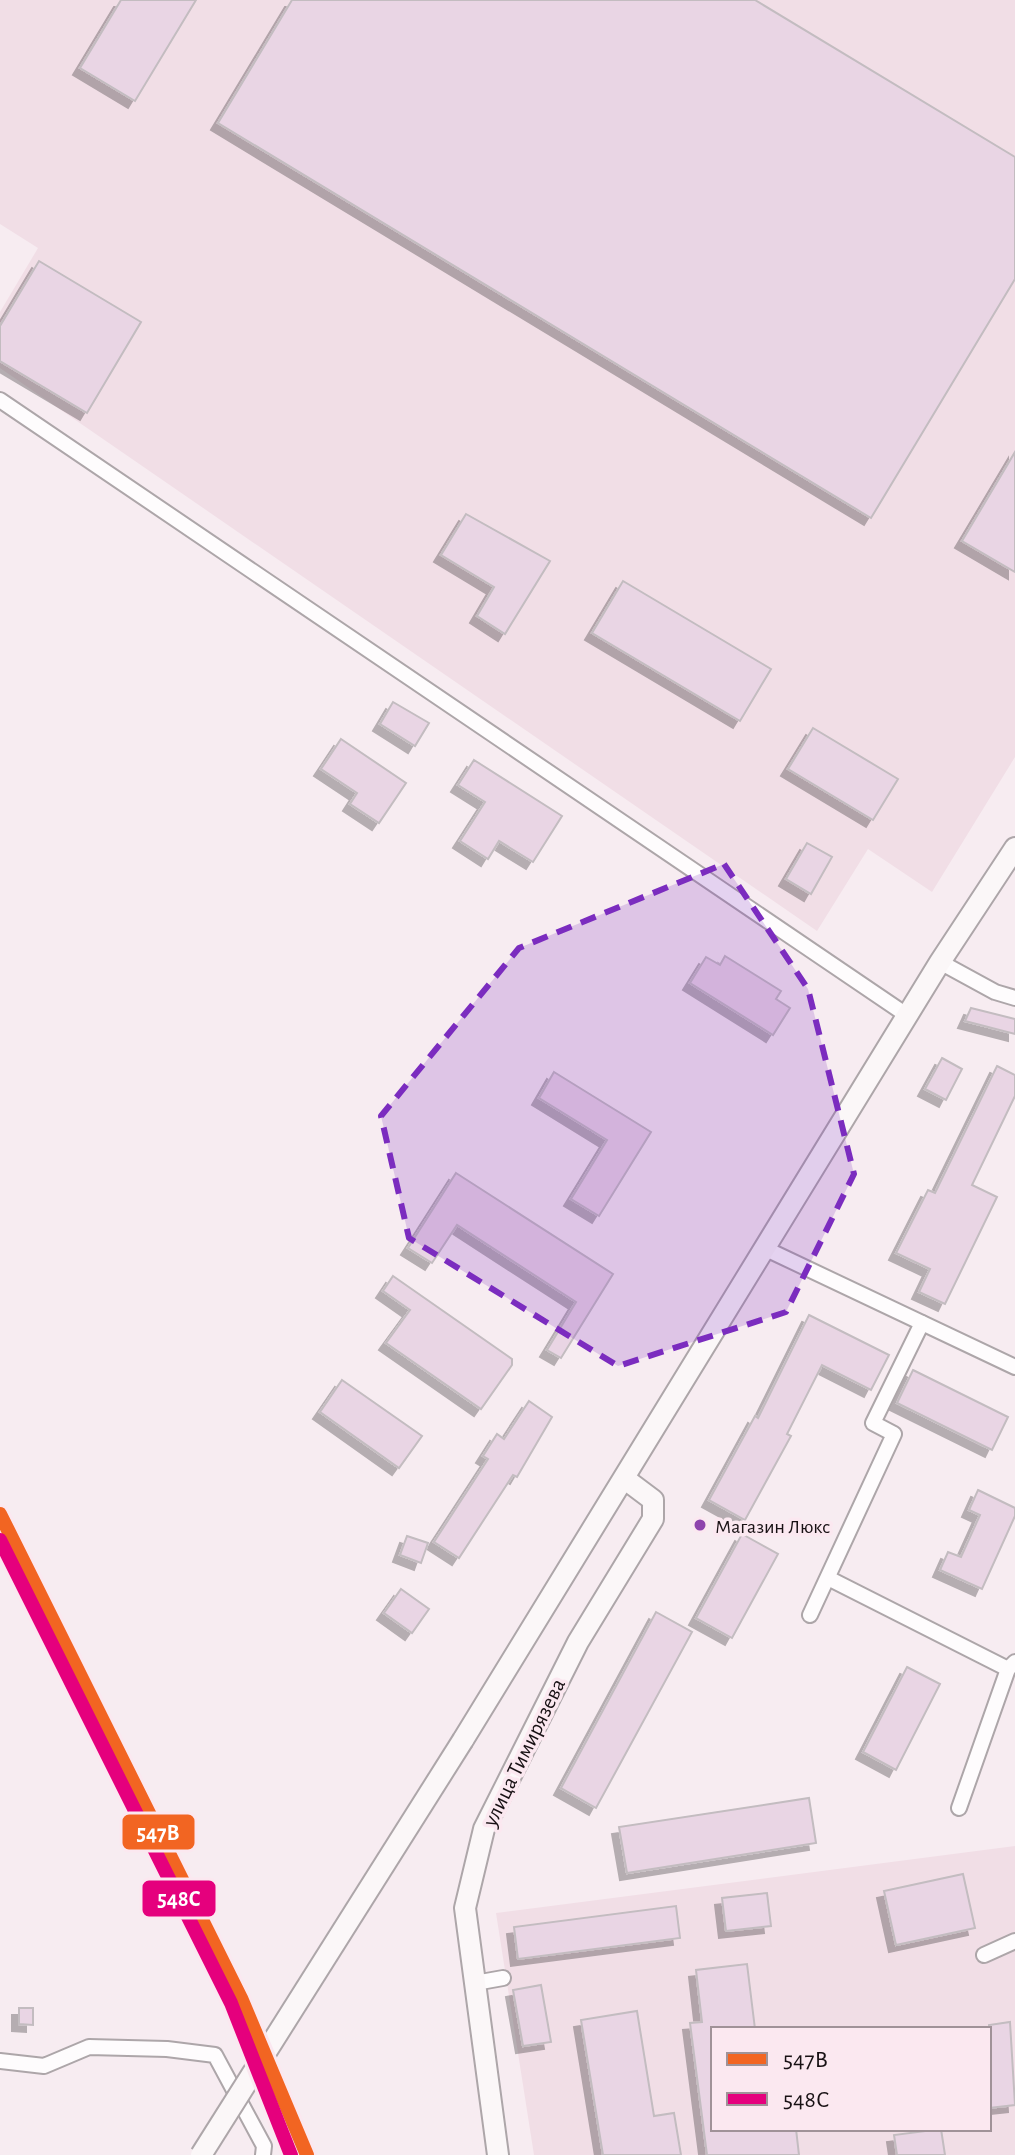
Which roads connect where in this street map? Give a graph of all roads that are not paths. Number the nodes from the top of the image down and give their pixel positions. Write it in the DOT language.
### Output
graph roads {
  1 [pos="0,400"];
  2 [pos="1015,848"];
  3 [pos="940,962"];
  4 [pos="1015,998"];
  5 [pos="908,1016"];
  6 [pos="766,1249"];
  7 [pos="922,1323"];
  8 [pos="1015,1367"];
  9 [pos="625,1479"];
  10 [pos="828,1578"];
  11 [pos="810,1615"];
  12 [pos="1012,1666"];
  13 [pos="959,1808"];
  14 [pos="1015,1941"];
  15 [pos="984,1955"];
  16 [pos="503,1978"];
  17 [pos="475,1983"];
  18 [pos="0,2061"];
  19 [pos="201,2155"];
  20 [pos="263,2155"];
  21 [pos="498,2155"];
  1 -- 5 [label="street"];
  2 -- 3 [label="main road"];
  3 -- 4 [label="street"];
  3 -- 5 [label="main road"];
  5 -- 6 [label="main road"];
  6 -- 7 [label="street"];
  6 -- 9 [label="main road"];
  7 -- 8 [label="street"];
  7 -- 10 [label="street"];
  9 -- 17 [label="main road, улица Тимирязева"];
  9 -- 19 [label="main road, bridge"];
  10 -- 11 [label="street"];
  10 -- 12 [label="street"];
  12 -- 13 [label="street"];
  14 -- 15 [label="street"];
  16 -- 17 [label="street"];
  17 -- 21 [label="main road, улица Тимирязева"];
  18 -- 20 [label="street"];
}
